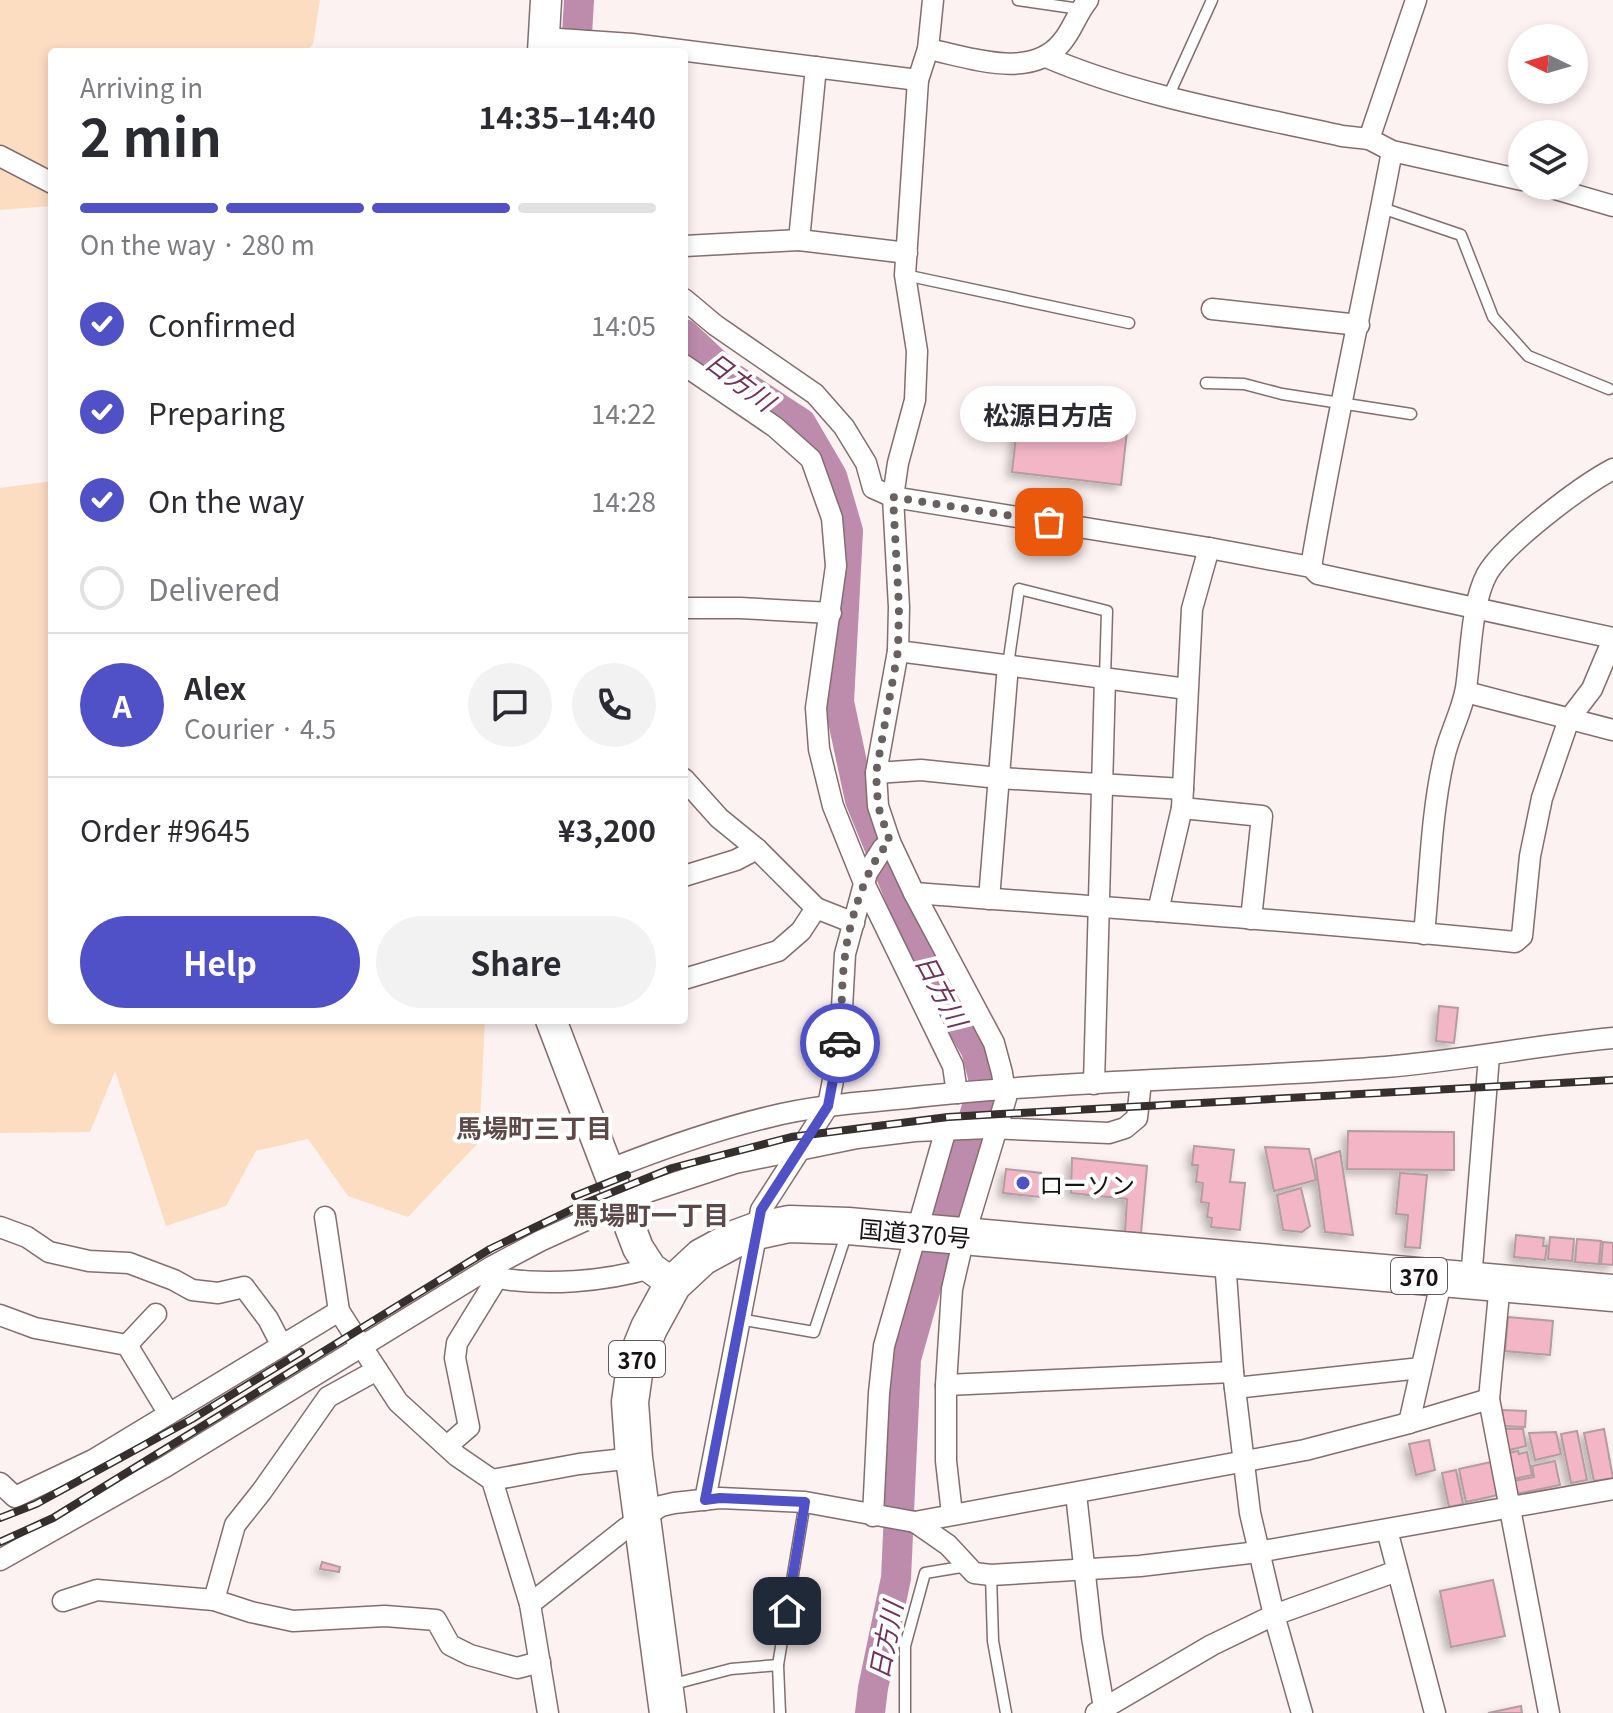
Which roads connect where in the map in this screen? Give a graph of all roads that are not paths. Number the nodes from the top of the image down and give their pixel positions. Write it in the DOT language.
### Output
graph roads {
  1 [pos="546,0"];
  2 [pos="933,0"];
  3 [pos="1018,0"];
  4 [pos="1212,0"];
  5 [pos="1413,1"];
  6 [pos="1084,5"];
  7 [pos="551,43"];
  8 [pos="651,48"];
  9 [pos="928,49"];
  10 [pos="688,52"];
  11 [pos="1046,57"];
  12 [pos="816,67"];
  13 [pos="918,80"];
  14 [pos="1168,97"];
  15 [pos="1369,139"];
  16 [pos="1392,151"];
  17 [pos="0,156"];
  18 [pos="1508,177"];
  19 [pos="48,181"];
  20 [pos="1588,199"];
  21 [pos="1613,206"];
  22 [pos="1382,208"];
  23 [pos="799,240"];
  24 [pos="688,246"];
  25 [pos="907,253"];
  26 [pos="905,275"];
  27 [pos="688,302"];
  28 [pos="1212,309"];
  29 [pos="1129,323"];
  30 [pos="1359,325"];
  31 [pos="688,368"];
  32 [pos="1206,383"];
  33 [pos="1609,389"];
  34 [pos="1341,403"];
  35 [pos="1411,414"];
  36 [pos="1613,469"];
  37 [pos="893,497"];
  38 [pos="1209,548"];
  39 [pos="1311,567"];
  40 [pos="688,608"];
  41 [pos="1477,609"];
  42 [pos="831,613"];
  43 [pos="1613,638"];
  44 [pos="898,651"];
  45 [pos="1008,665"];
  46 [pos="1105,678"];
  47 [pos="1187,689"];
  48 [pos="1466,692"];
  49 [pos="1569,719"];
  50 [pos="1613,730"];
  51 [pos="876,773"];
  52 [pos="999,778"];
  53 [pos="1104,785"];
  54 [pos="688,787"];
  55 [pos="1182,798"];
  56 [pos="887,845"];
  57 [pos="757,849"];
  58 [pos="688,875"];
  59 [pos="866,878"];
  60 [pos="914,893"];
  61 [pos="989,899"];
  62 [pos="816,908"];
  63 [pos="1098,909"];
  64 [pos="1158,911"];
  65 [pos="1251,919"];
  66 [pos="854,923"];
  67 [pos="1424,934"];
  68 [pos="688,978"];
  69 [pos="553,1024"];
  70 [pos="1613,1038"];
  71 [pos="1489,1056"];
  72 [pos="1141,1081"];
  73 [pos="1094,1084"];
  74 [pos="1000,1090"];
  75 [pos="961,1092"];
  76 [pos="828,1106"];
  77 [pos="994,1128"];
  78 [pos="952,1129"];
  79 [pos="802,1148"];
  80 [pos="608,1170"];
  81 [pos="621,1202"];
  82 [pos="325,1217"];
  83 [pos="848,1226"];
  84 [pos="0,1227"];
  85 [pos="756,1231"];
  86 [pos="941,1235"];
  87 [pos="1225,1260"];
  88 [pos="494,1272"];
  89 [pos="662,1276"];
  90 [pos="1471,1280"];
  91 [pos="1613,1293"];
  92 [pos="339,1311"];
  93 [pos="156,1314"];
  94 [pos="0,1315"];
  95 [pos="739,1319"];
  96 [pos="127,1345"];
  97 [pos="282,1346"];
  98 [pos="362,1347"];
  99 [pos="1421,1368"];
  100 [pos="377,1370"];
  101 [pos="1234,1380"];
  102 [pos="946,1385"];
  103 [pos="1489,1399"];
  104 [pos="169,1414"];
  105 [pos="1409,1423"];
  106 [pos="447,1446"];
  107 [pos="634,1458"];
  108 [pos="1242,1462"];
  109 [pos="492,1480"];
  110 [pos="0,1483"];
  111 [pos="1613,1489"];
  112 [pos="1076,1494"];
  113 [pos="705,1500"];
  114 [pos="805,1502"];
  115 [pos="1509,1507"];
  116 [pos="952,1514"];
  117 [pos="873,1516"];
  118 [pos="644,1518"];
  119 [pos="915,1522"];
  120 [pos="1387,1530"];
  121 [pos="1258,1552"];
  122 [pos="0,1560"];
  123 [pos="967,1566"];
  124 [pos="1084,1571"];
  125 [pos="1397,1571"];
  126 [pos="991,1575"];
  127 [pos="214,1600"];
  128 [pos="63,1601"];
  129 [pos="530,1604"];
  130 [pos="1274,1615"];
  131 [pos="540,1662"];
  132 [pos="778,1665"];
  133 [pos="667,1700"];
  134 [pos="1100,1710"];
  135 [pos="548,1713"];
  136 [pos="780,1713"];
  137 [pos="905,1713"];
  138 [pos="1006,1713"];
  139 [pos="1302,1713"];
  140 [pos="1435,1713"];
  141 [pos="1549,1713"];
  1 -- 7 [label="main road"];
  2 -- 9 [label="street"];
  3 -- 6 [label="lane"];
  4 -- 14 [label="lane"];
  5 -- 15 [label="street"];
  6 -- 11 [label="street"];
  7 -- 8 [label="street"];
  9 -- 11 [label="street"];
  9 -- 13 [label="street"];
  10 -- 12 [label="street"];
  11 -- 14 [label="street"];
  12 -- 13 [label="street"];
  12 -- 23 [label="street"];
  13 -- 25 [label="street"];
  14 -- 15 [label="street"];
  15 -- 16 [label="street"];
  16 -- 18 [label="street"];
  16 -- 22 [label="street"];
  17 -- 19 [label="street"];
  20 -- 21 [label="street"];
  22 -- 30 [label="street"];
  22 -- 33 [label="lane"];
  23 -- 24 [label="street"];
  23 -- 25 [label="street"];
  25 -- 26 [label="street"];
  26 -- 29 [label="lane"];
  26 -- 37 [label="street"];
  27 -- 37 [label="street"];
  28 -- 30 [label="street"];
  30 -- 34 [label="street"];
  31 -- 42 [label="street"];
  32 -- 34 [label="lane"];
  34 -- 35 [label="lane"];
  34 -- 39 [label="street"];
  36 -- 41 [label="street"];
  37 -- 38 [label="street"];
  37 -- 44 [label="street"];
  38 -- 39 [label="street"];
  38 -- 47 [label="street"];
  39 -- 41 [label="street"];
  40 -- 42 [label="street"];
  41 -- 43 [label="street"];
  41 -- 48 [label="street"];
  42 -- 59 [label="street"];
  43 -- 49 [label="street"];
  44 -- 45 [label="street"];
  44 -- 51 [label="street"];
  45 -- 46 [label="street"];
  45 -- 46 [label="lane"];
  45 -- 52 [label="street"];
  46 -- 47 [label="street"];
  46 -- 53 [label="street"];
  47 -- 55 [label="street"];
  48 -- 49 [label="street"];
  48 -- 67 [label="street"];
  49 -- 50 [label="street"];
  49 -- 67 [label="street"];
  51 -- 52 [label="street"];
  51 -- 56 [label="street"];
  52 -- 53 [label="street"];
  52 -- 61 [label="street"];
  53 -- 55 [label="street"];
  53 -- 63 [label="street"];
  54 -- 57 [label="street"];
  55 -- 64 [label="street"];
  55 -- 65 [label="street"];
  56 -- 59 [label="street"];
  56 -- 60 [label="street"];
  57 -- 58 [label="street"];
  57 -- 62 [label="street"];
  59 -- 66 [label="street"];
  59 -- 75 [label="street"];
  60 -- 61 [label="street"];
  60 -- 74 [label="street"];
  61 -- 63 [label="street"];
  62 -- 66 [label="street"];
  62 -- 68 [label="street"];
  63 -- 64 [label="street"];
  63 -- 73 [label="street"];
  64 -- 65 [label="street"];
  65 -- 67 [label="street"];
  66 -- 76 [label="street"];
  69 -- 80 [label="main road"];
  70 -- 71 [label="street"];
  71 -- 72 [label="street"];
  71 -- 90 [label="street"];
  72 -- 73 [label="street"];
  72 -- 77 [label="street"];
  73 -- 74 [label="street"];
  74 -- 75 [label="street"];
  74 -- 77 [label="street"];
  75 -- 76 [label="street"];
  76 -- 79 [label="street"];
  76 -- 80 [label="street"];
  77 -- 78 [label="street"];
  77 -- 86 [label="street"];
  78 -- 79 [label="street"];
  78 -- 86 [label="street"];
  79 -- 81 [label="street"];
  79 -- 85 [label="street"];
  80 -- 81 [label="main road"];
  81 -- 88 [label="street"];
  81 -- 89 [label="main road"];
  82 -- 92 [label="street"];
  83 -- 85 [label="highway, 国道370号 / 370"];
  83 -- 86 [label="highway, 国道370号 / 370"];
  83 -- 95 [label="lane"];
  84 -- 97 [label="street"];
  85 -- 89 [label="highway, 国道370号 / 370"];
  85 -- 95 [label="street"];
  86 -- 87 [label="highway, 国道370号 / 370"];
  86 -- 102 [label="street"];
  86 -- 117 [label="street"];
  87 -- 90 [label="highway, 国道370号 / 370"];
  87 -- 101 [label="street"];
  88 -- 89 [label="street"];
  88 -- 98 [label="street"];
  88 -- 106 [label="street"];
  89 -- 107 [label="highway, 国道370号 / 370"];
  90 -- 91 [label="highway, 国道370号 / 370"];
  90 -- 99 [label="street"];
  90 -- 103 [label="street"];
  92 -- 97 [label="street"];
  92 -- 98 [label="street"];
  93 -- 96 [label="street"];
  94 -- 96 [label="street"];
  95 -- 113 [label="street"];
  96 -- 104 [label="street"];
  97 -- 104 [label="street"];
  98 -- 100 [label="street"];
  98 -- 122 [label="street"];
  99 -- 101 [label="street"];
  99 -- 105 [label="street"];
  100 -- 106 [label="street"];
  100 -- 127 [label="street"];
  101 -- 102 [label="street"];
  101 -- 108 [label="street"];
  102 -- 116 [label="street"];
  103 -- 105 [label="street"];
  103 -- 115 [label="street"];
  104 -- 110 [label="street"];
  105 -- 108 [label="street"];
  106 -- 109 [label="street"];
  107 -- 109 [label="street"];
  107 -- 118 [label="highway, 国道370号 / 370"];
  108 -- 112 [label="street"];
  108 -- 121 [label="street"];
  109 -- 129 [label="street"];
  111 -- 115 [label="street"];
  112 -- 116 [label="street"];
  112 -- 124 [label="street"];
  113 -- 114 [label="street"];
  113 -- 118 [label="street"];
  114 -- 117 [label="street"];
  114 -- 132 [label="lane"];
  115 -- 120 [label="street"];
  115 -- 141 [label="street"];
  116 -- 119 [label="street"];
  117 -- 119 [label="street"];
  118 -- 129 [label="street"];
  118 -- 133 [label="highway, 国道370号 / 370"];
  119 -- 123 [label="street"];
  120 -- 121 [label="street"];
  120 -- 125 [label="street"];
  121 -- 124 [label="street"];
  121 -- 130 [label="street"];
  123 -- 126 [label="street"];
  123 -- 137 [label="lane"];
  124 -- 126 [label="street"];
  124 -- 134 [label="street"];
  125 -- 130 [label="street"];
  125 -- 140 [label="street"];
  126 -- 138 [label="lane"];
  127 -- 128 [label="street"];
  127 -- 131 [label="street"];
  129 -- 131 [label="street"];
  130 -- 134 [label="street"];
  130 -- 139 [label="street"];
  131 -- 135 [label="street"];
  132 -- 133 [label="lane"];
  132 -- 136 [label="lane"];
}
